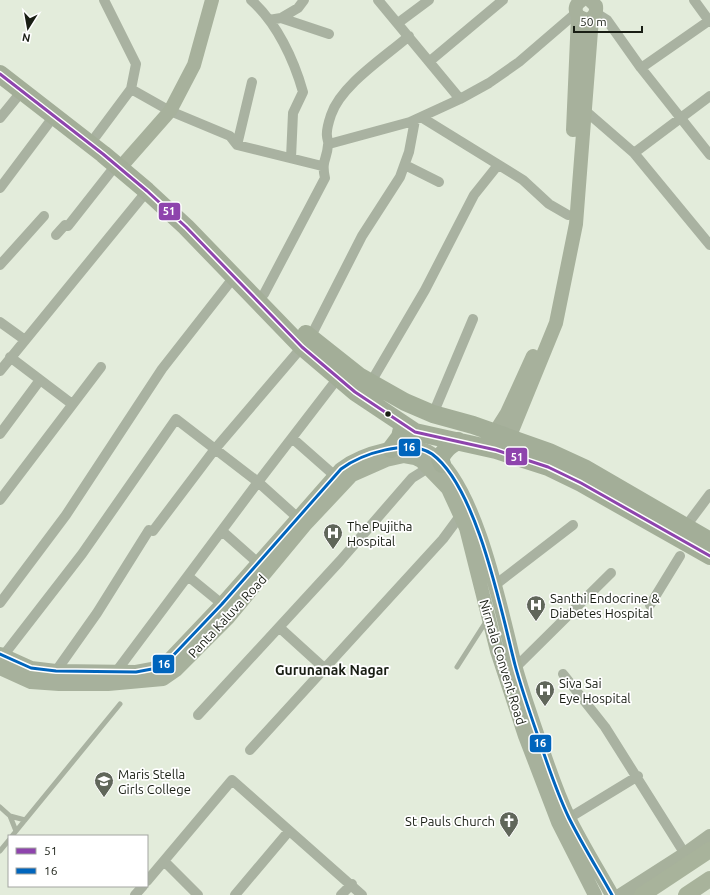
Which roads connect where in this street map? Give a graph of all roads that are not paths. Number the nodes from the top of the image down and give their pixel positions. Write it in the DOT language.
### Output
graph roads {
  1 [pos="104,0"];
  2 [pos="251,0"];
  3 [pos="304,0"];
  4 [pos="378,0"];
  5 [pos="429,0"];
  6 [pos="503,0"];
  7 [pos="582,0"];
  8 [pos="694,0"];
  9 [pos="209,2"];
  10 [pos="591,9"];
  11 [pos="281,18"];
  12 [pos="269,20"];
  13 [pos="710,21"];
  14 [pos="398,23"];
  15 [pos="329,34"];
  16 [pos="409,36"];
  17 [pos="430,61"];
  18 [pos="0,62"];
  19 [pos="641,68"];
  20 [pos="0,74"];
  21 [pos="252,82"];
  22 [pos="131,89"];
  23 [pos="22,91"];
  24 [pos="710,96"];
  25 [pos="460,99"];
  26 [pos="579,106"];
  27 [pos="170,111"];
  28 [pos="54,116"];
  29 [pos="0,118"];
  30 [pos="418,118"];
  31 [pos="681,118"];
  32 [pos="96,136"];
  33 [pos="329,144"];
  34 [pos="237,145"];
  35 [pos="634,153"];
  36 [pos="710,155"];
  37 [pos="291,158"];
  38 [pos="121,163"];
  39 [pos="406,165"];
  40 [pos="498,165"];
  41 [pos="322,166"];
  42 [pos="439,182"];
  43 [pos="0,188"];
  44 [pos="147,191"];
  45 [pos="568,215"];
  46 [pos="44,216"];
  47 [pos="56,235"];
  48 [pos="710,245"];
  49 [pos="0,265"];
  50 [pos="234,276"];
  51 [pos="264,294"];
  52 [pos="473,319"];
  53 [pos="0,322"];
  54 [pos="24,340"];
  55 [pos="306,342"];
  56 [pos="10,357"];
  57 [pos="101,367"];
  58 [pos="0,371"];
  59 [pos="342,373"];
  60 [pos="40,380"];
  61 [pos="371,382"];
  62 [pos="72,404"];
  63 [pos="433,414"];
  64 [pos="403,424"];
  65 [pos="0,434"];
  66 [pos="502,435"];
  67 [pos="292,438"];
  68 [pos="458,441"];
  69 [pos="215,449"];
  70 [pos="391,449"];
  71 [pos="417,453"];
  72 [pos="435,466"];
  73 [pos="334,475"];
  74 [pos="258,482"];
  75 [pos="710,494"];
  76 [pos="0,500"];
  77 [pos="625,500"];
  78 [pos="460,516"];
  79 [pos="298,518"];
  80 [pos="573,526"];
  81 [pos="686,526"];
  82 [pos="222,531"];
  83 [pos="710,541"];
  84 [pos="680,556"];
  85 [pos="710,556"];
  86 [pos="257,562"];
  87 [pos="611,573"];
  88 [pos="189,577"];
  89 [pos="495,585"];
  90 [pos="0,603"];
  91 [pos="222,604"];
  92 [pos="650,605"];
  93 [pos="489,618"];
  94 [pos="280,628"];
  95 [pos="1,660"];
  96 [pos="457,667"];
  97 [pos="516,667"];
  98 [pos="324,668"];
  99 [pos="56,671"];
  100 [pos="115,672"];
  101 [pos="563,674"];
  102 [pos="108,684"];
  103 [pos="120,704"];
  104 [pos="198,715"];
  105 [pos="250,750"];
  106 [pos="638,776"];
  107 [pos="0,807"];
  108 [pos="10,816"];
  109 [pos="569,818"];
  110 [pos="25,820"];
  111 [pos="289,831"];
  112 [pos="14,834"];
  113 [pos="710,836"];
  114 [pos="8,841"];
  115 [pos="710,850"];
  116 [pos="0,851"];
  117 [pos="685,854"];
  118 [pos="164,862"];
  119 [pos="710,863"];
  120 [pos="710,878"];
  121 [pos="148,880"];
  122 [pos="352,884"];
  123 [pos="141,887"];
  124 [pos="135,895"];
  125 [pos="198,895"];
  126 [pos="235,895"];
  127 [pos="341,895"];
  128 [pos="362,895"];
  129 [pos="595,895"];
  130 [pos="612,895"];
  131 [pos="621,895"];
  132 [pos="642,895"];
  133 [pos="659,895"];
  134 [pos="686,895"];
  1 -- 22 [label="street"];
  2 -- 12 [label="street"];
  3 -- 11 [label="street"];
  4 -- 14 [label="street"];
  5 -- 14 [label="street"];
  6 -- 17 [label="street"];
  7 -- 10 [label="street"];
  8 -- 13 [label="street"];
  9 -- 27 [label="street"];
  10 -- 19 [label="street"];
  10 -- 25 [label="street"];
  10 -- 26 [label="street"];
  11 -- 12 [label="street"];
  11 -- 15 [label="street"];
  12 -- 37 [label="street"];
  13 -- 19 [label="street"];
  14 -- 16 [label="street"];
  16 -- 17 [label="street"];
  16 -- 33 [label="street"];
  17 -- 25 [label="street"];
  18 -- 32 [label="highway"];
  19 -- 31 [label="street"];
  20 -- 23 [label="highway"];
  21 -- 34 [label="street"];
  22 -- 27 [label="street"];
  22 -- 32 [label="street"];
  23 -- 28 [label="highway"];
  23 -- 29 [label="street"];
  24 -- 31 [label="street"];
  25 -- 30 [label="street"];
  26 -- 35 [label="street"];
  26 -- 45 [label="street"];
  26 -- 66 [label="street"];
  27 -- 34 [label="street"];
  27 -- 38 [label="street"];
  28 -- 38 [label="highway"];
  28 -- 43 [label="street"];
  30 -- 33 [label="street"];
  30 -- 39 [label="street"];
  30 -- 40 [label="street"];
  31 -- 35 [label="street"];
  31 -- 36 [label="street"];
  32 -- 38 [label="highway"];
  33 -- 41 [label="street"];
  34 -- 37 [label="street"];
  35 -- 48 [label="street"];
  37 -- 41 [label="street"];
  38 -- 44 [label="highway"];
  38 -- 47 [label="street"];
  38 -- 51 [label="highway"];
  39 -- 42 [label="street"];
  39 -- 55 [label="street"];
  40 -- 45 [label="street"];
  40 -- 61 [label="street"];
  41 -- 51 [label="street"];
  44 -- 50 [label="highway"];
  44 -- 54 [label="street"];
  45 -- 66 [label="street"];
  46 -- 49 [label="street"];
  50 -- 55 [label="highway"];
  50 -- 90 [label="street"];
  51 -- 55 [label="highway"];
  52 -- 63 [label="street"];
  53 -- 54 [label="street"];
  54 -- 56 [label="street"];
  55 -- 59 [label="highway"];
  55 -- 69 [label="street"];
  56 -- 58 [label="street"];
  56 -- 60 [label="street"];
  57 -- 62 [label="street"];
  59 -- 61 [label="highway"];
  59 -- 64 [label="highway"];
  59 -- 67 [label="street"];
  60 -- 62 [label="street"];
  60 -- 65 [label="street"];
  61 -- 63 [label="highway"];
  62 -- 76 [label="street"];
  63 -- 66 [label="highway"];
  64 -- 68 [label="highway"];
  64 -- 70 [label="highway"];
  66 -- 77 [label="highway"];
  67 -- 73 [label="street"];
  67 -- 74 [label="street"];
  68 -- 72 [label="highway"];
  68 -- 77 [label="highway"];
  69 -- 74 [label="street"];
  69 -- 95 [label="street"];
  69 -- 99 [label="street"];
  70 -- 71 [label="street, Panta Kaluva Road"];
  70 -- 73 [label="street, Panta Kaluva Road"];
  71 -- 72 [label="street, Nirmala Convent Road"];
  71 -- 102 [label="street, Panta Kaluva Road"];
  72 -- 78 [label="street, Nirmala Convent Road"];
  72 -- 89 [label="street, Nirmala Convent Road"];
  72 -- 94 [label="street"];
  73 -- 79 [label="street, Panta Kaluva Road"];
  74 -- 79 [label="street"];
  74 -- 82 [label="street"];
  75 -- 81 [label="street"];
  77 -- 81 [label="highway"];
  77 -- 85 [label="highway"];
  78 -- 93 [label="street, Nirmala Convent Road"];
  78 -- 98 [label="street"];
  79 -- 86 [label="street, Panta Kaluva Road"];
  80 -- 89 [label="street"];
  81 -- 83 [label="highway"];
  82 -- 86 [label="street"];
  82 -- 88 [label="street"];
  84 -- 92 [label="street"];
  86 -- 91 [label="street, Panta Kaluva Road"];
  87 -- 97 [label="street"];
  88 -- 91 [label="street"];
  88 -- 100 [label="street"];
  89 -- 97 [label="street, Nirmala Convent Road"];
  91 -- 100 [label="street, Panta Kaluva Road"];
  93 -- 96 [label="lane"];
  93 -- 129 [label="street, Nirmala Convent Road"];
  94 -- 98 [label="street"];
  94 -- 104 [label="street"];
  95 -- 99 [label="street, Panta Kaluva Road"];
  95 -- 102 [label="street, Panta Kaluva Road"];
  97 -- 109 [label="street, Nirmala Convent Road"];
  98 -- 105 [label="street"];
  99 -- 100 [label="street, Panta Kaluva Road"];
  100 -- 102 [label="street"];
  101 -- 106 [label="street"];
  103 -- 110 [label="lane"];
  106 -- 109 [label="street"];
  106 -- 117 [label="street"];
  107 -- 108 [label="lane"];
  108 -- 110 [label="lane"];
  108 -- 112 [label="lane"];
  109 -- 130 [label="street, Nirmala Convent Road"];
  110 -- 112 [label="lane"];
  111 -- 118 [label="street"];
  111 -- 122 [label="street"];
  111 -- 126 [label="street"];
  113 -- 117 [label="street"];
  114 -- 116 [label="lane"];
  115 -- 132 [label="main road"];
  117 -- 131 [label="street"];
  118 -- 121 [label="street"];
  118 -- 125 [label="street"];
  119 -- 133 [label="main road"];
  120 -- 134 [label="main road"];
  122 -- 127 [label="street"];
  122 -- 128 [label="street"];
  123 -- 124 [label="street"];
}
